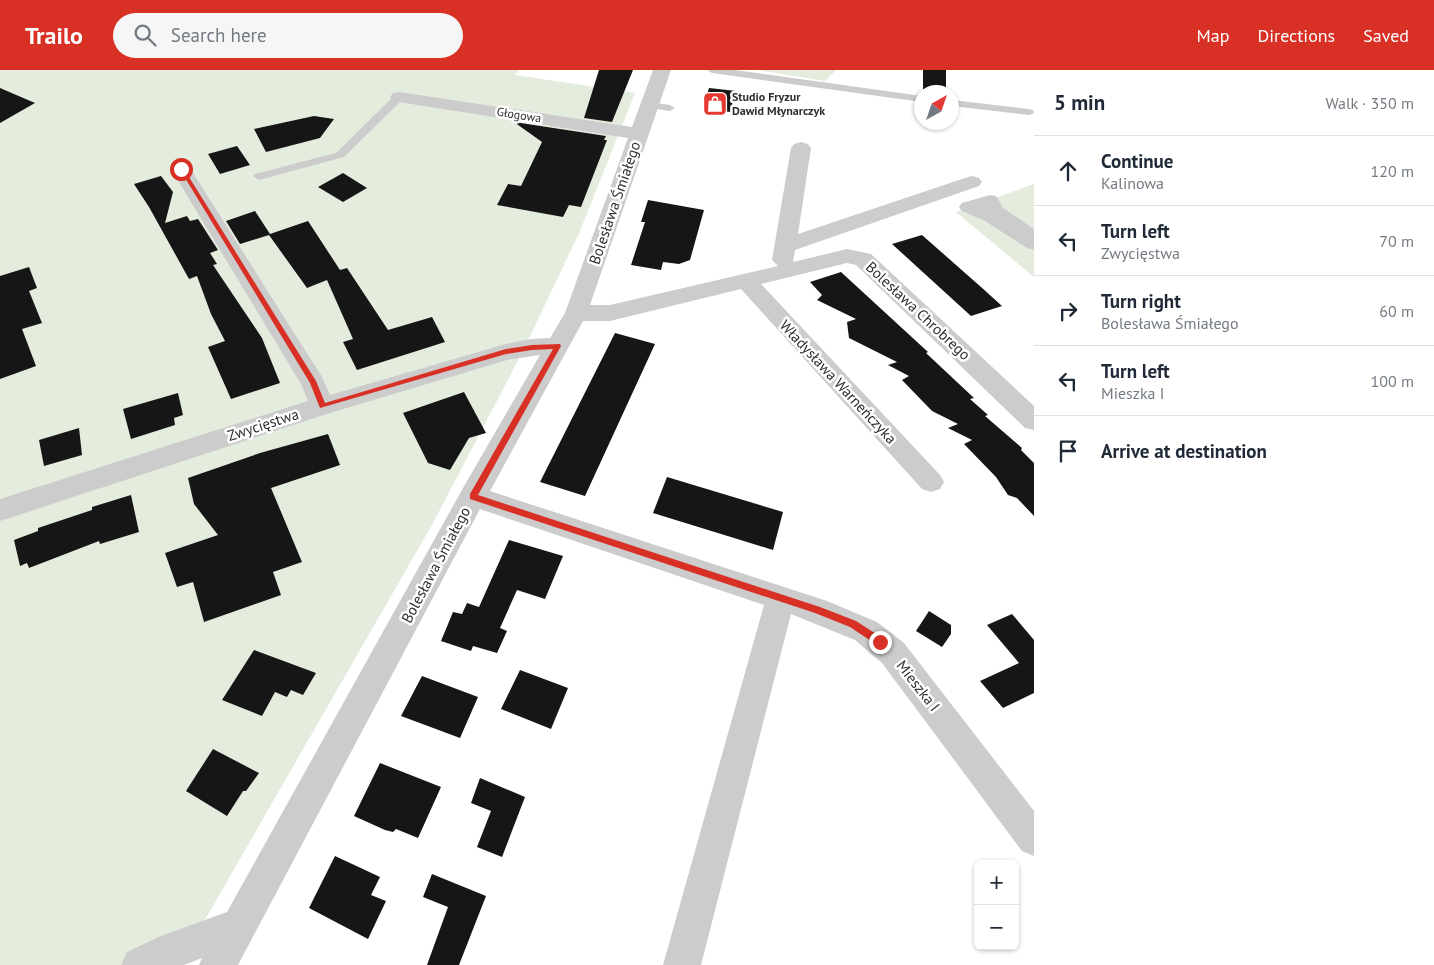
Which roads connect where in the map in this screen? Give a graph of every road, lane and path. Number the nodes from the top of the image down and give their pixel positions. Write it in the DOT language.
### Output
graph roads {
  1 [pos="662,70"];
  2 [pos="712,70"];
  3 [pos="399,97"];
  4 [pos="914,98"];
  5 [pos="959,103"];
  6 [pos="649,105"];
  7 [pos="670,108"];
  8 [pos="1029,112"];
  9 [pos="639,134"];
  10 [pos="801,148"];
  11 [pos="181,169"];
  12 [pos="259,176"];
  13 [pos="972,182"];
  14 [pos="1034,237"];
  15 [pos="1034,244"];
  16 [pos="785,246"];
  17 [pos="781,272"];
  18 [pos="746,281"];
  19 [pos="576,313"];
  20 [pos="558,346"];
  21 [pos="323,406"];
  22 [pos="1034,422"];
  23 [pos="931,482"];
  24 [pos="473,496"];
  25 [pos="0,510"];
  26 [pos="780,599"];
  27 [pos="1034,839"];
  28 [pos="241,925"];
  29 [pos="140,965"];
  30 [pos="218,965"];
  31 [pos="682,965"];
  1 -- 6 [label="street, Bolesława Śmiałego"];
  2 -- 4 [label="lane"];
  3 -- 9 [label="street, Głogowa"];
  3 -- 12 [label="lane"];
  5 -- 8 [label="lane"];
  6 -- 7 [label="lane"];
  6 -- 9 [label="street, Bolesława Śmiałego"];
  9 -- 19 [label="street, Bolesława Śmiałego"];
  10 -- 16 [label="street"];
  11 -- 21 [label="street"];
  13 -- 16 [label="street"];
  14 -- 15 [label="street"];
  16 -- 17 [label="street"];
  17 -- 18 [label="street, Bolesława Chrobrego"];
  17 -- 22 [label="street, Bolesława Chrobrego"];
  18 -- 19 [label="street, Bolesława Chrobrego"];
  18 -- 23 [label="street, Władysława Warneńczyka"];
  19 -- 20 [label="street, Bolesława Śmiałego"];
  20 -- 21 [label="street, Zwycięstwa"];
  20 -- 24 [label="street, Bolesława Śmiałego"];
  21 -- 25 [label="street, Zwycięstwa"];
  24 -- 26 [label="street, Mieszka I"];
  24 -- 28 [label="street, Bolesława Śmiałego"];
  26 -- 27 [label="street, Mieszka I"];
  26 -- 31 [label="street"];
  28 -- 29 [label="street"];
  28 -- 30 [label="street, Bolesława Śmiałego"];
}
